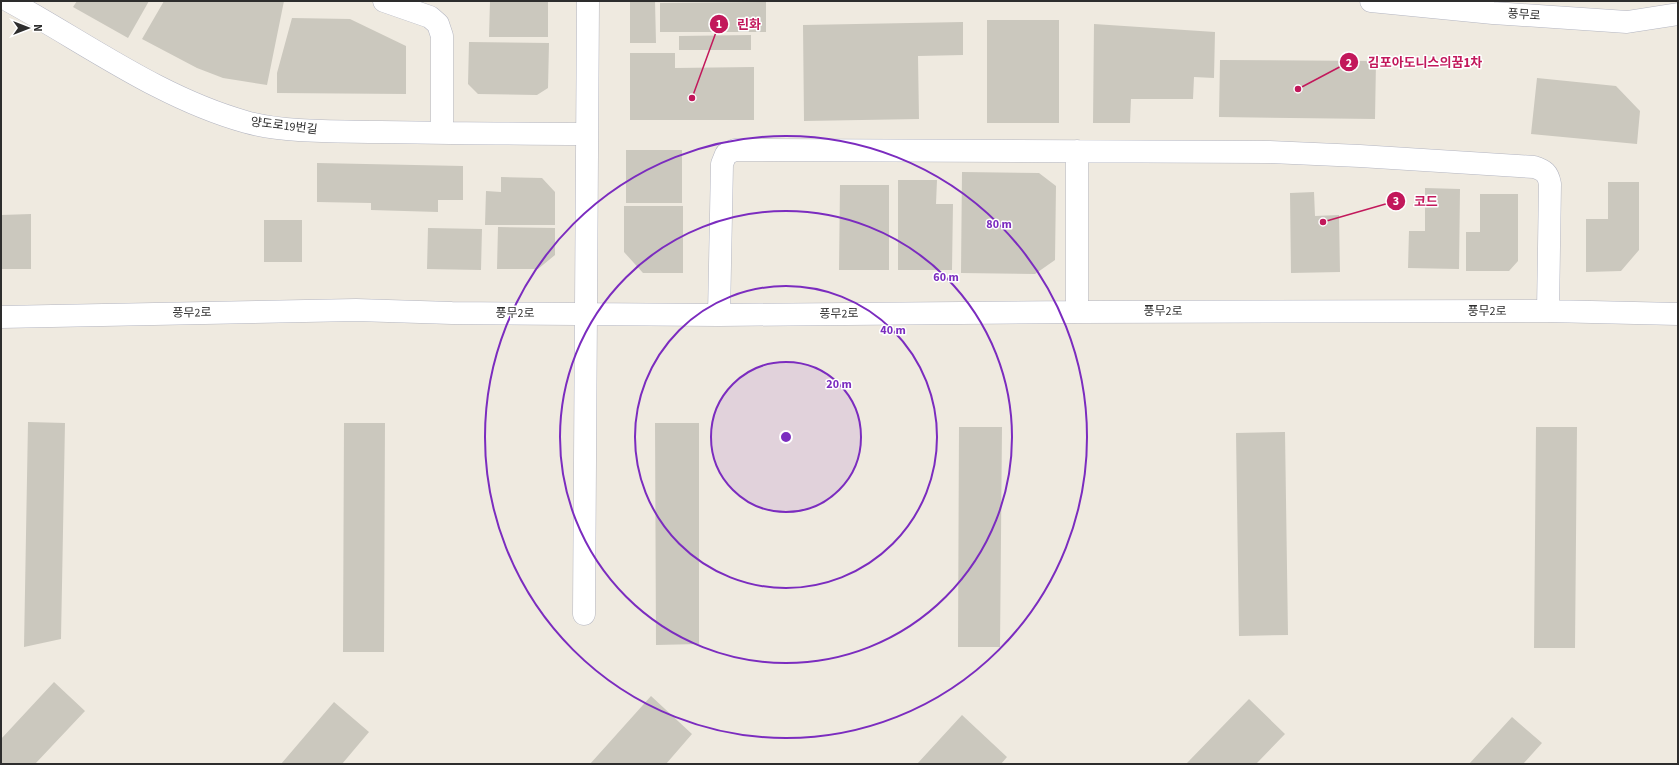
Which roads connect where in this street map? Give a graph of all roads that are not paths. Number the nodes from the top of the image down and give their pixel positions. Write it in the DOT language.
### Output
graph roads {
  1 [pos="384,1"];
  2 [pos="588,1"];
  3 [pos="1371,1"];
  4 [pos="22,4"];
  5 [pos="1678,14"];
  6 [pos="442,133"];
  7 [pos="587,134"];
  8 [pos="1077,151"];
  9 [pos="1548,311"];
  10 [pos="1077,312"];
  11 [pos="586,313"];
  12 [pos="1678,314"];
  13 [pos="719,315"];
  14 [pos="1,317"];
  15 [pos="584,614"];
  1 -- 6 [label="street"];
  2 -- 7 [label="street"];
  3 -- 5 [label="street, 풍무로"];
  4 -- 6 [label="street, 양도로19번길"];
  6 -- 7 [label="street, 양도로19번길"];
  7 -- 11 [label="street"];
  8 -- 9 [label="street"];
  8 -- 10 [label="street"];
  8 -- 13 [label="street"];
  9 -- 10 [label="street, 풍무2로"];
  9 -- 12 [label="street, 풍무2로"];
  10 -- 13 [label="street, 풍무2로"];
  11 -- 13 [label="street, 풍무2로"];
  11 -- 14 [label="street, 풍무2로"];
  11 -- 15 [label="street"];
}
